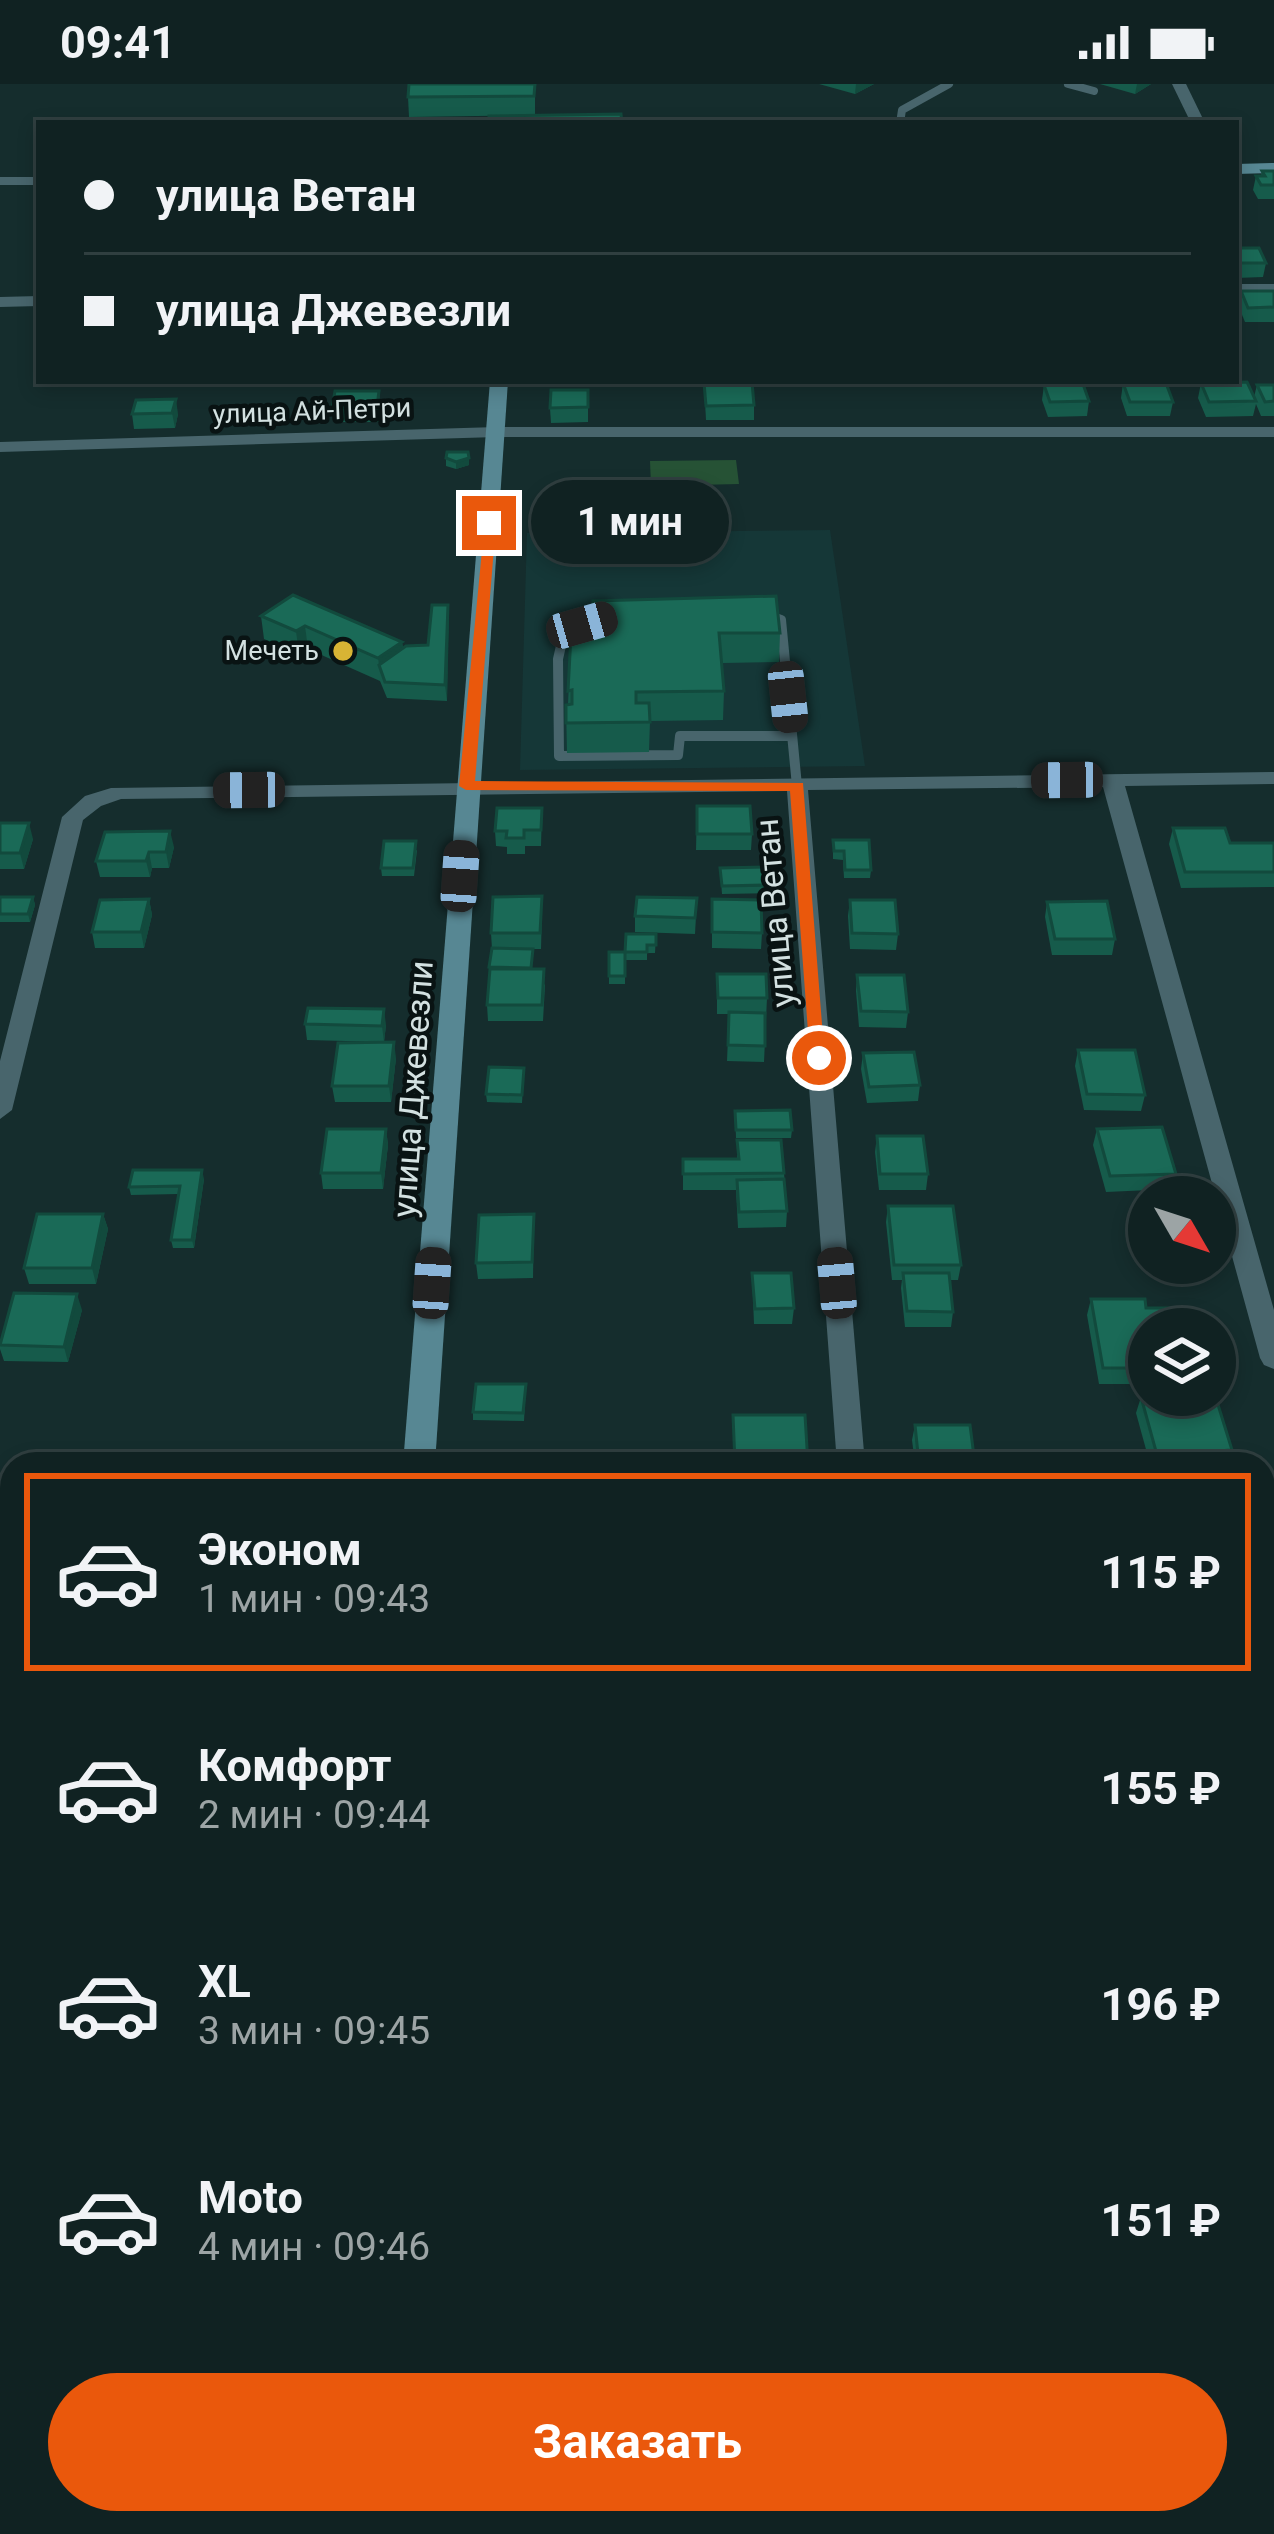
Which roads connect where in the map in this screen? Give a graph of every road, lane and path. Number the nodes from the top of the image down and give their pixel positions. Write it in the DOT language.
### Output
graph roads {
  1 [pos="949,84"];
  2 [pos="1068,84"];
  3 [pos="1179,84"];
  4 [pos="1094,91"];
  5 [pos="901,120"];
  6 [pos="1197,120"];
  7 [pos="1274,168"];
  8 [pos="1239,169"];
  9 [pos="0,181"];
  10 [pos="36,181"];
  11 [pos="1239,290"];
  12 [pos="1274,290"];
  13 [pos="36,301"];
  14 [pos="0,302"];
  15 [pos="499,384"];
  16 [pos="497,432"];
  17 [pos="1274,432"];
  18 [pos="0,447"];
  19 [pos="752,614"];
  20 [pos="599,620"];
  21 [pos="792,736"];
  22 [pos="1274,778"];
  23 [pos="1112,779"];
  24 [pos="466,786"];
  25 [pos="797,786"];
  26 [pos="0,1109"];
  27 [pos="1274,1358"];
  28 [pos="420,1452"];
  29 [pos="850,1452"];
  1 -- 5 [label="lane"];
  2 -- 4 [label="lane"];
  3 -- 6 [label="street"];
  7 -- 8 [label="street"];
  9 -- 10 [label="street"];
  11 -- 12 [label="street"];
  13 -- 14 [label="street"];
  15 -- 16 [label="street, улица Джевезли"];
  16 -- 17 [label="street, улица Ай-Петри"];
  16 -- 18 [label="street, улица Ай-Петри"];
  16 -- 24 [label="street, улица Джевезли"];
  19 -- 21 [label="lane"];
  20 -- 21 [label="lane"];
  21 -- 25 [label="lane"];
  22 -- 23 [label="street"];
  23 -- 25 [label="street"];
  23 -- 27 [label="street"];
  24 -- 25 [label="street"];
  24 -- 26 [label="street"];
  24 -- 28 [label="street, улица Джевезли"];
  25 -- 29 [label="street, улица Ветан"];
}
